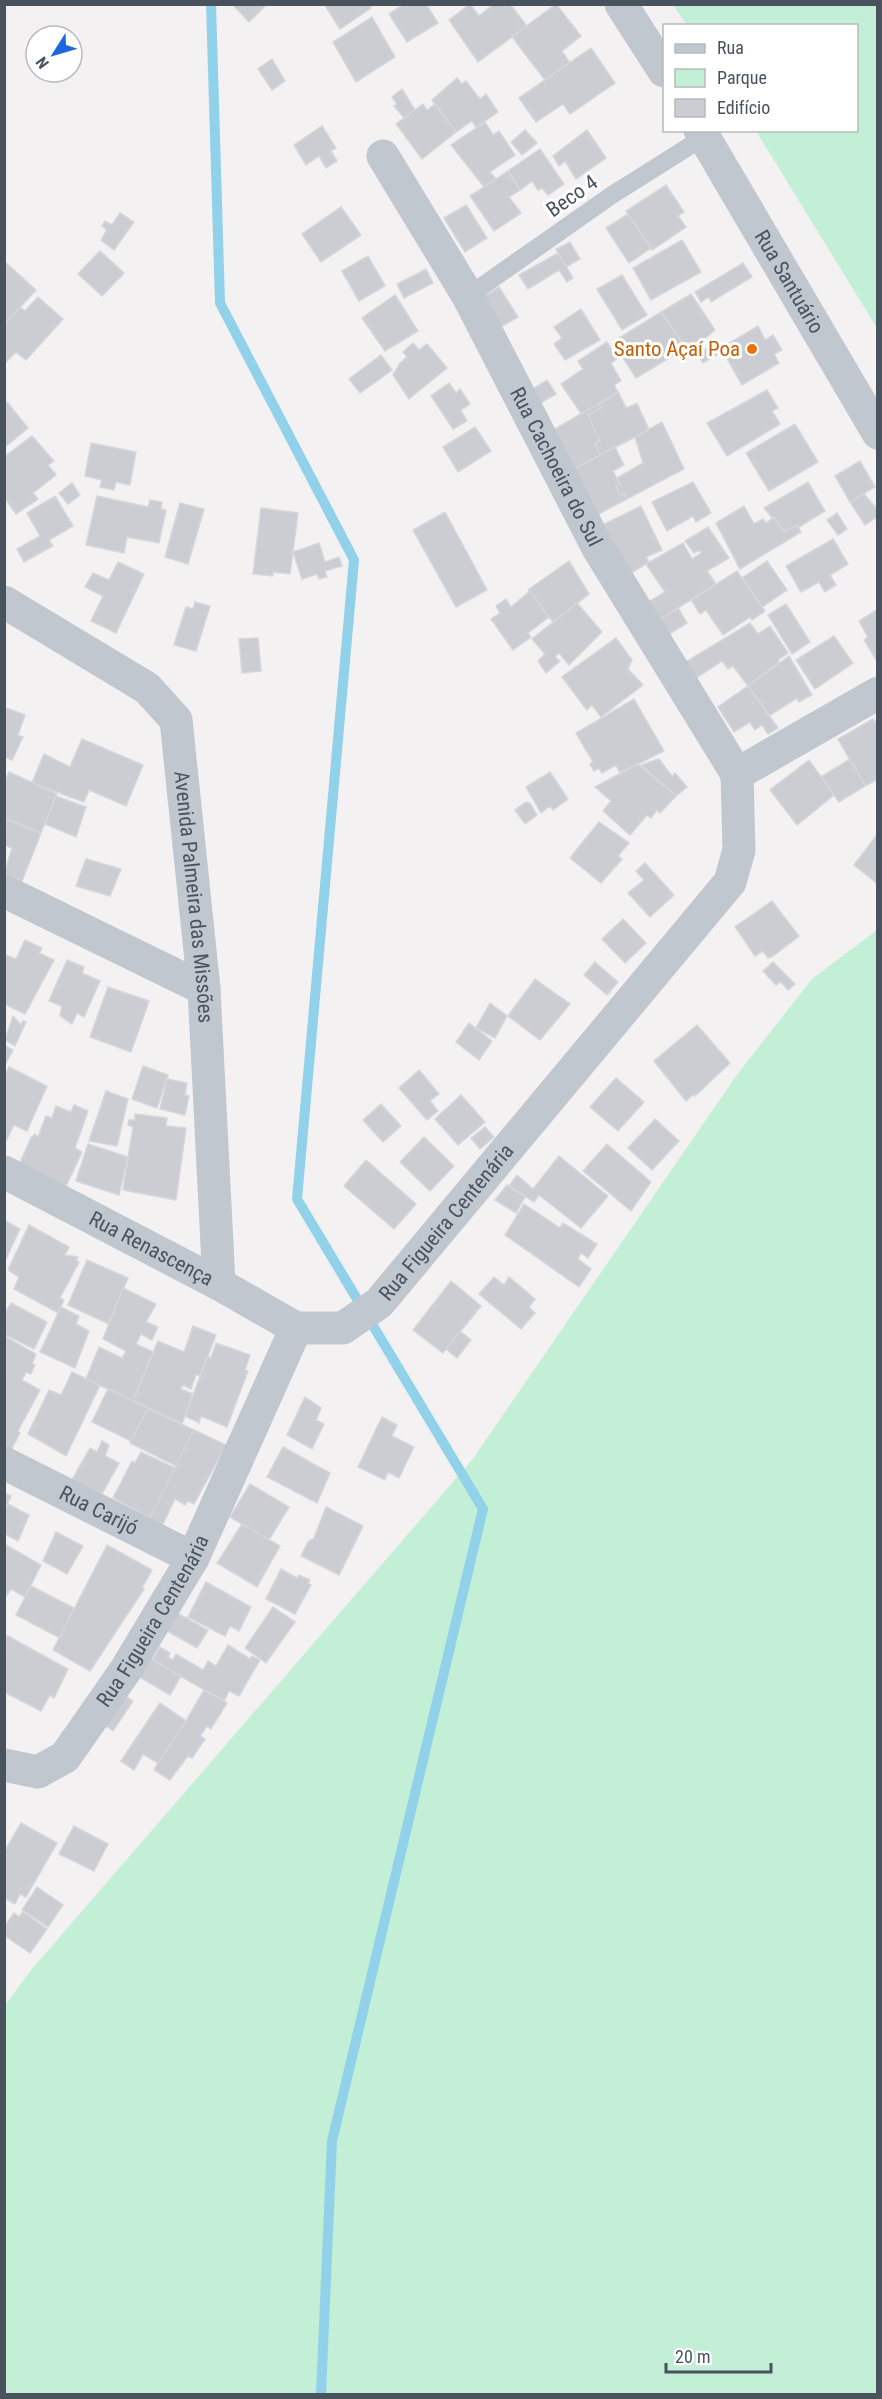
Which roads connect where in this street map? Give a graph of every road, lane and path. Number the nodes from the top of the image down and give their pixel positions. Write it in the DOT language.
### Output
graph roads {
  1 [pos="621,4"];
  2 [pos="663,69"];
  3 [pos="702,134"];
  4 [pos="383,156"];
  5 [pos="468,296"];
  6 [pos="878,433"];
  7 [pos="4,602"];
  8 [pos="878,693"];
  9 [pos="737,774"];
  10 [pos="4,891"];
  11 [pos="204,989"];
  12 [pos="4,1172"];
  13 [pos="219,1284"];
  14 [pos="297,1328"];
  15 [pos="4,1463"];
  16 [pos="193,1557"];
  17 [pos="4,1765"];
  1 -- 2 [label="street"];
  3 -- 5 [label="lane, Beco 4"];
  3 -- 6 [label="street, Rua Santuário"];
  4 -- 5 [label="street, Rua Cachoeira do Sul"];
  5 -- 9 [label="street, Rua Cachoeira do Sul"];
  7 -- 11 [label="street, Avenida Palmeira das Missões"];
  8 -- 9 [label="street"];
  9 -- 14 [label="street, Rua Figueira Centenária"];
  10 -- 11 [label="street"];
  11 -- 13 [label="street, Avenida Palmeira das Missões"];
  12 -- 13 [label="street, Rua Renascença"];
  13 -- 14 [label="street, Rua Renascença"];
  14 -- 16 [label="street, Rua Figueira Centenária"];
  15 -- 16 [label="street, Rua Carijó"];
  16 -- 17 [label="street, Rua Figueira Centenária"];
}
